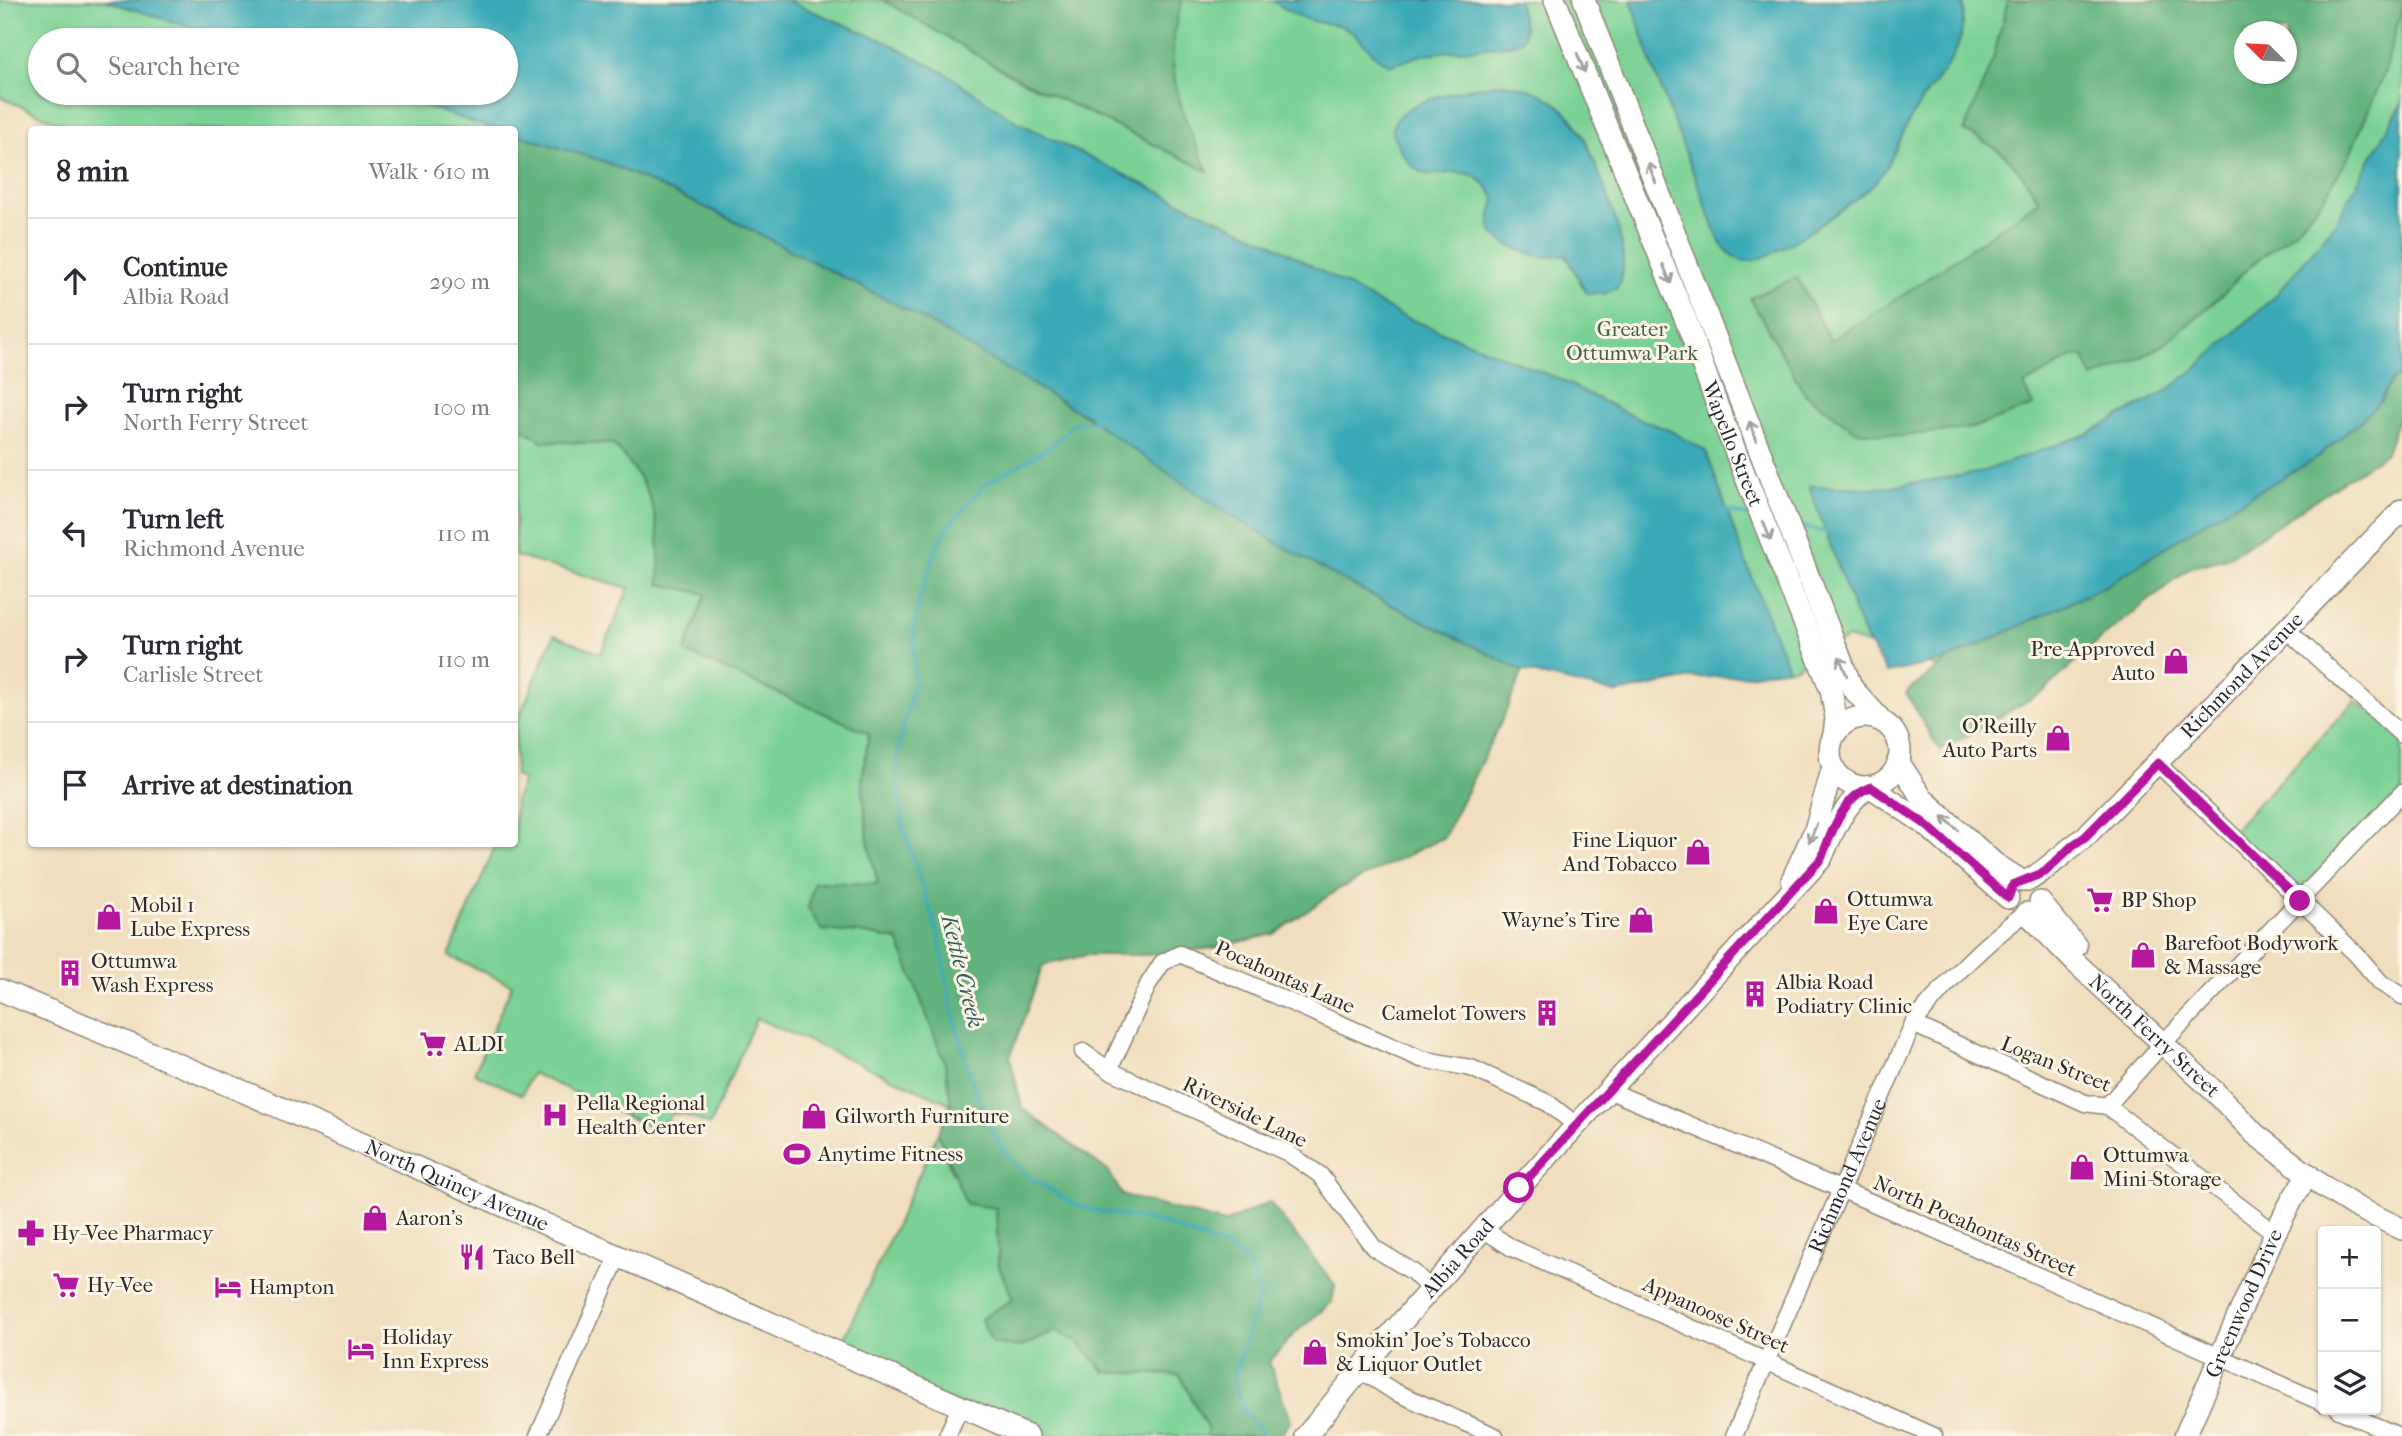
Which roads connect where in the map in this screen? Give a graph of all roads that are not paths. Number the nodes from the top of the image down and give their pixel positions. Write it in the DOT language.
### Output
graph roads {
  1 [pos="1555,0"];
  2 [pos="1584,0"];
  3 [pos="2402,510"];
  4 [pos="2286,629"];
  5 [pos="1882,721"];
  6 [pos="1834,735"];
  7 [pos="2402,735"];
  8 [pos="1898,761"];
  9 [pos="2158,763"];
  10 [pos="1833,767"];
  11 [pos="1869,787"];
  12 [pos="2402,793"];
  13 [pos="2080,841"];
  14 [pos="2024,881"];
  15 [pos="1786,895"];
  16 [pos="2300,901"];
  17 [pos="2025,905"];
  18 [pos="0,990"];
  19 [pos="2402,996"];
  20 [pos="1913,1024"];
  21 [pos="2166,1040"];
  22 [pos="1083,1052"];
  23 [pos="1109,1070"];
  24 [pos="1608,1090"];
  25 [pos="2107,1106"];
  26 [pos="1576,1125"];
  27 [pos="2308,1174"];
  28 [pos="1842,1190"];
  29 [pos="1483,1229"];
  30 [pos="2402,1229"];
  31 [pos="2275,1233"];
  32 [pos="618,1256"];
  33 [pos="1430,1289"];
  34 [pos="2220,1357"];
  35 [pos="1768,1361"];
  36 [pos="1360,1370"];
  37 [pos="2318,1401"];
  38 [pos="961,1405"];
  39 [pos="2351,1415"];
  40 [pos="538,1436"];
  41 [pos="947,1436"];
  42 [pos="1028,1436"];
  43 [pos="1306,1436"];
  44 [pos="1495,1436"];
  45 [pos="1734,1436"];
  46 [pos="1934,1436"];
  47 [pos="2185,1436"];
  48 [pos="2399,1436"];
  1 -- 6 [label="main road, Wapello Street, one-way"];
  5 -- 2 [label="main road, Wapello Street, one-way"];
  3 -- 4 [label="main road, Richmond Avenue"];
  4 -- 7 [label="street"];
  4 -- 9 [label="main road, Richmond Avenue"];
  5 -- 6 [label="main road"];
  5 -- 8 [label="main road"];
  6 -- 10 [label="main road"];
  8 -- 11 [label="main road"];
  14 -- 8 [label="main road, one-way"];
  9 -- 13 [label="main road, Richmond Avenue"];
  9 -- 16 [label="street"];
  10 -- 11 [label="main road"];
  10 -- 15 [label="main road, Albia Road, one-way"];
  11 -- 15 [label="main road, Albia Road"];
  11 -- 17 [label="main road, North Ferry Street"];
  12 -- 16 [label="street"];
  13 -- 14 [label="main road, Richmond Avenue"];
  13 -- 17 [label="main road, Richmond Avenue"];
  14 -- 17 [label="main road, Richmond Avenue"];
  15 -- 24 [label="main road, Albia Road"];
  16 -- 19 [label="street"];
  16 -- 21 [label="street"];
  17 -- 20 [label="street, Richmond Avenue"];
  17 -- 21 [label="main road, North Ferry Street"];
  18 -- 32 [label="main road, North Quincy Avenue"];
  20 -- 25 [label="street, Logan Street"];
  20 -- 28 [label="street, Richmond Avenue"];
  21 -- 25 [label="street"];
  21 -- 27 [label="main road, North Ferry Street"];
  22 -- 23 [label="street, Riverside Lane"];
  23 -- 26 [label="street, Pocahontas Lane"];
  23 -- 33 [label="street, Riverside Lane"];
  24 -- 26 [label="main road, Albia Road"];
  24 -- 28 [label="street, North Pocahontas Street"];
  25 -- 31 [label="street, Logan Street"];
  26 -- 29 [label="main road, Albia Road"];
  27 -- 30 [label="main road, North Ferry Street"];
  27 -- 31 [label="main road, Greenwood Drive"];
  28 -- 34 [label="street, North Pocahontas Street"];
  28 -- 35 [label="street, Richmond Avenue"];
  29 -- 33 [label="main road, Albia Road"];
  29 -- 35 [label="street, Appanoose Street"];
  31 -- 34 [label="main road, Greenwood Drive"];
  32 -- 38 [label="main road, North Quincy Avenue"];
  32 -- 40 [label="street"];
  33 -- 36 [label="main road, Albia Road"];
  34 -- 37 [label="street, North Pocahontas Street"];
  34 -- 47 [label="main road, Greenwood Drive"];
  35 -- 45 [label="street, Richmond Avenue"];
  35 -- 46 [label="street, Appanoose Street"];
  36 -- 43 [label="main road, Albia Road"];
  36 -- 44 [label="street"];
  38 -- 41 [label="street"];
  38 -- 42 [label="main road, North Quincy Avenue"];
  39 -- 48 [label="street"];
}
